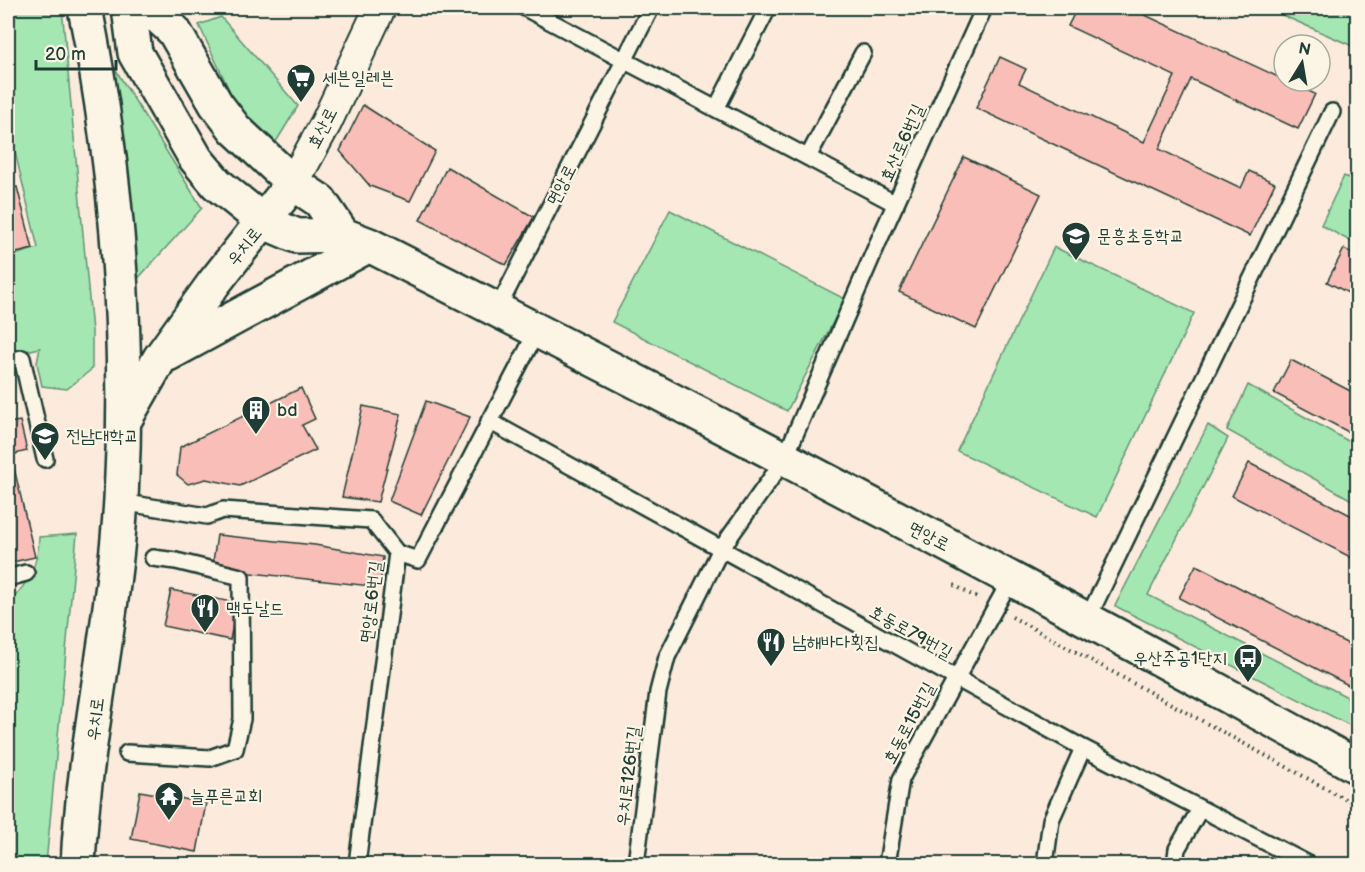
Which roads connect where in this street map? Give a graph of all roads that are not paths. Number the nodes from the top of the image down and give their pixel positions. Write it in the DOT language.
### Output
graph roads {
  1 [pos="86,8"];
  2 [pos="129,8"];
  3 [pos="149,8"];
  4 [pos="380,8"];
  5 [pos="525,8"];
  6 [pos="651,8"];
  7 [pos="768,8"];
  8 [pos="984,8"];
  9 [pos="862,53"];
  10 [pos="625,61"];
  11 [pos="716,109"];
  12 [pos="1332,112"];
  13 [pos="808,157"];
  14 [pos="293,183"];
  15 [pos="896,204"];
  16 [pos="264,222"];
  17 [pos="356,240"];
  18 [pos="497,310"];
  19 [pos="538,329"];
  20 [pos="160,358"];
  21 [pos="8,361"];
  22 [pos="489,421"];
  23 [pos="123,422"];
  24 [pos="45,459"];
  25 [pos="784,460"];
  26 [pos="121,502"];
  27 [pos="721,549"];
  28 [pos="397,553"];
  29 [pos="153,558"];
  30 [pos="26,573"];
  31 [pos="8,578"];
  32 [pos="1011,579"];
  33 [pos="1088,618"];
  34 [pos="954,678"];
  35 [pos="1083,748"];
  36 [pos="127,753"];
  37 [pos="1358,766"];
  38 [pos="1200,809"];
  39 [pos="78,864"];
  40 [pos="357,864"];
  41 [pos="636,864"];
  42 [pos="887,864"];
  43 [pos="1045,864"];
  44 [pos="1175,864"];
  45 [pos="1308,864"];
  1 -- 23 [label="main road"];
  2 -- 16 [label="main road, 우치로"];
  3 -- 14 [label="main road"];
  4 -- 14 [label="street, 효산로"];
  5 -- 10 [label="lane, 효산로6번길"];
  6 -- 10 [label="lane"];
  7 -- 11 [label="lane"];
  8 -- 15 [label="lane, 효산로6번길"];
  9 -- 13 [label="lane"];
  10 -- 11 [label="lane, 효산로6번길"];
  10 -- 18 [label="lane, 면앙로"];
  11 -- 13 [label="lane, 효산로6번길"];
  12 -- 33 [label="lane"];
  13 -- 15 [label="lane, 효산로6번길"];
  14 -- 16 [label="main road"];
  14 -- 17 [label="main road, 면앙로"];
  15 -- 25 [label="lane"];
  16 -- 17 [label="main road, 면앙로"];
  16 -- 20 [label="main road, 우치로"];
  17 -- 18 [label="main road, 면앙로"];
  17 -- 20 [label="main road"];
  18 -- 19 [label="main road, 면앙로"];
  19 -- 22 [label="lane, 면앙로6번길"];
  19 -- 25 [label="main road, 면앙로"];
  20 -- 23 [label="main road, 우치로"];
  21 -- 24 [label="lane"];
  22 -- 27 [label="lane, 호동로79번길"];
  22 -- 28 [label="lane, 면앙로6번길"];
  23 -- 26 [label="main road, 우치로"];
  25 -- 27 [label="lane"];
  25 -- 32 [label="main road, 면앙로"];
  26 -- 28 [label="lane"];
  26 -- 39 [label="main road, 우치로"];
  27 -- 34 [label="lane, 호동로79번길"];
  27 -- 41 [label="lane, 우치로126번길"];
  28 -- 40 [label="lane, 면앙로6번길"];
  29 -- 36 [label="lane"];
  30 -- 31 [label="lane"];
  32 -- 33 [label="main road, 면앙로"];
  32 -- 34 [label="lane, 호동로15번길"];
  33 -- 37 [label="main road, 면앙로"];
  34 -- 35 [label="lane, 호동로79번길"];
  34 -- 42 [label="lane, 호동로15번길"];
  35 -- 38 [label="lane, 호동로79번길"];
  35 -- 43 [label="lane"];
  38 -- 44 [label="lane"];
  38 -- 45 [label="lane, 호동로79번길"];
}
